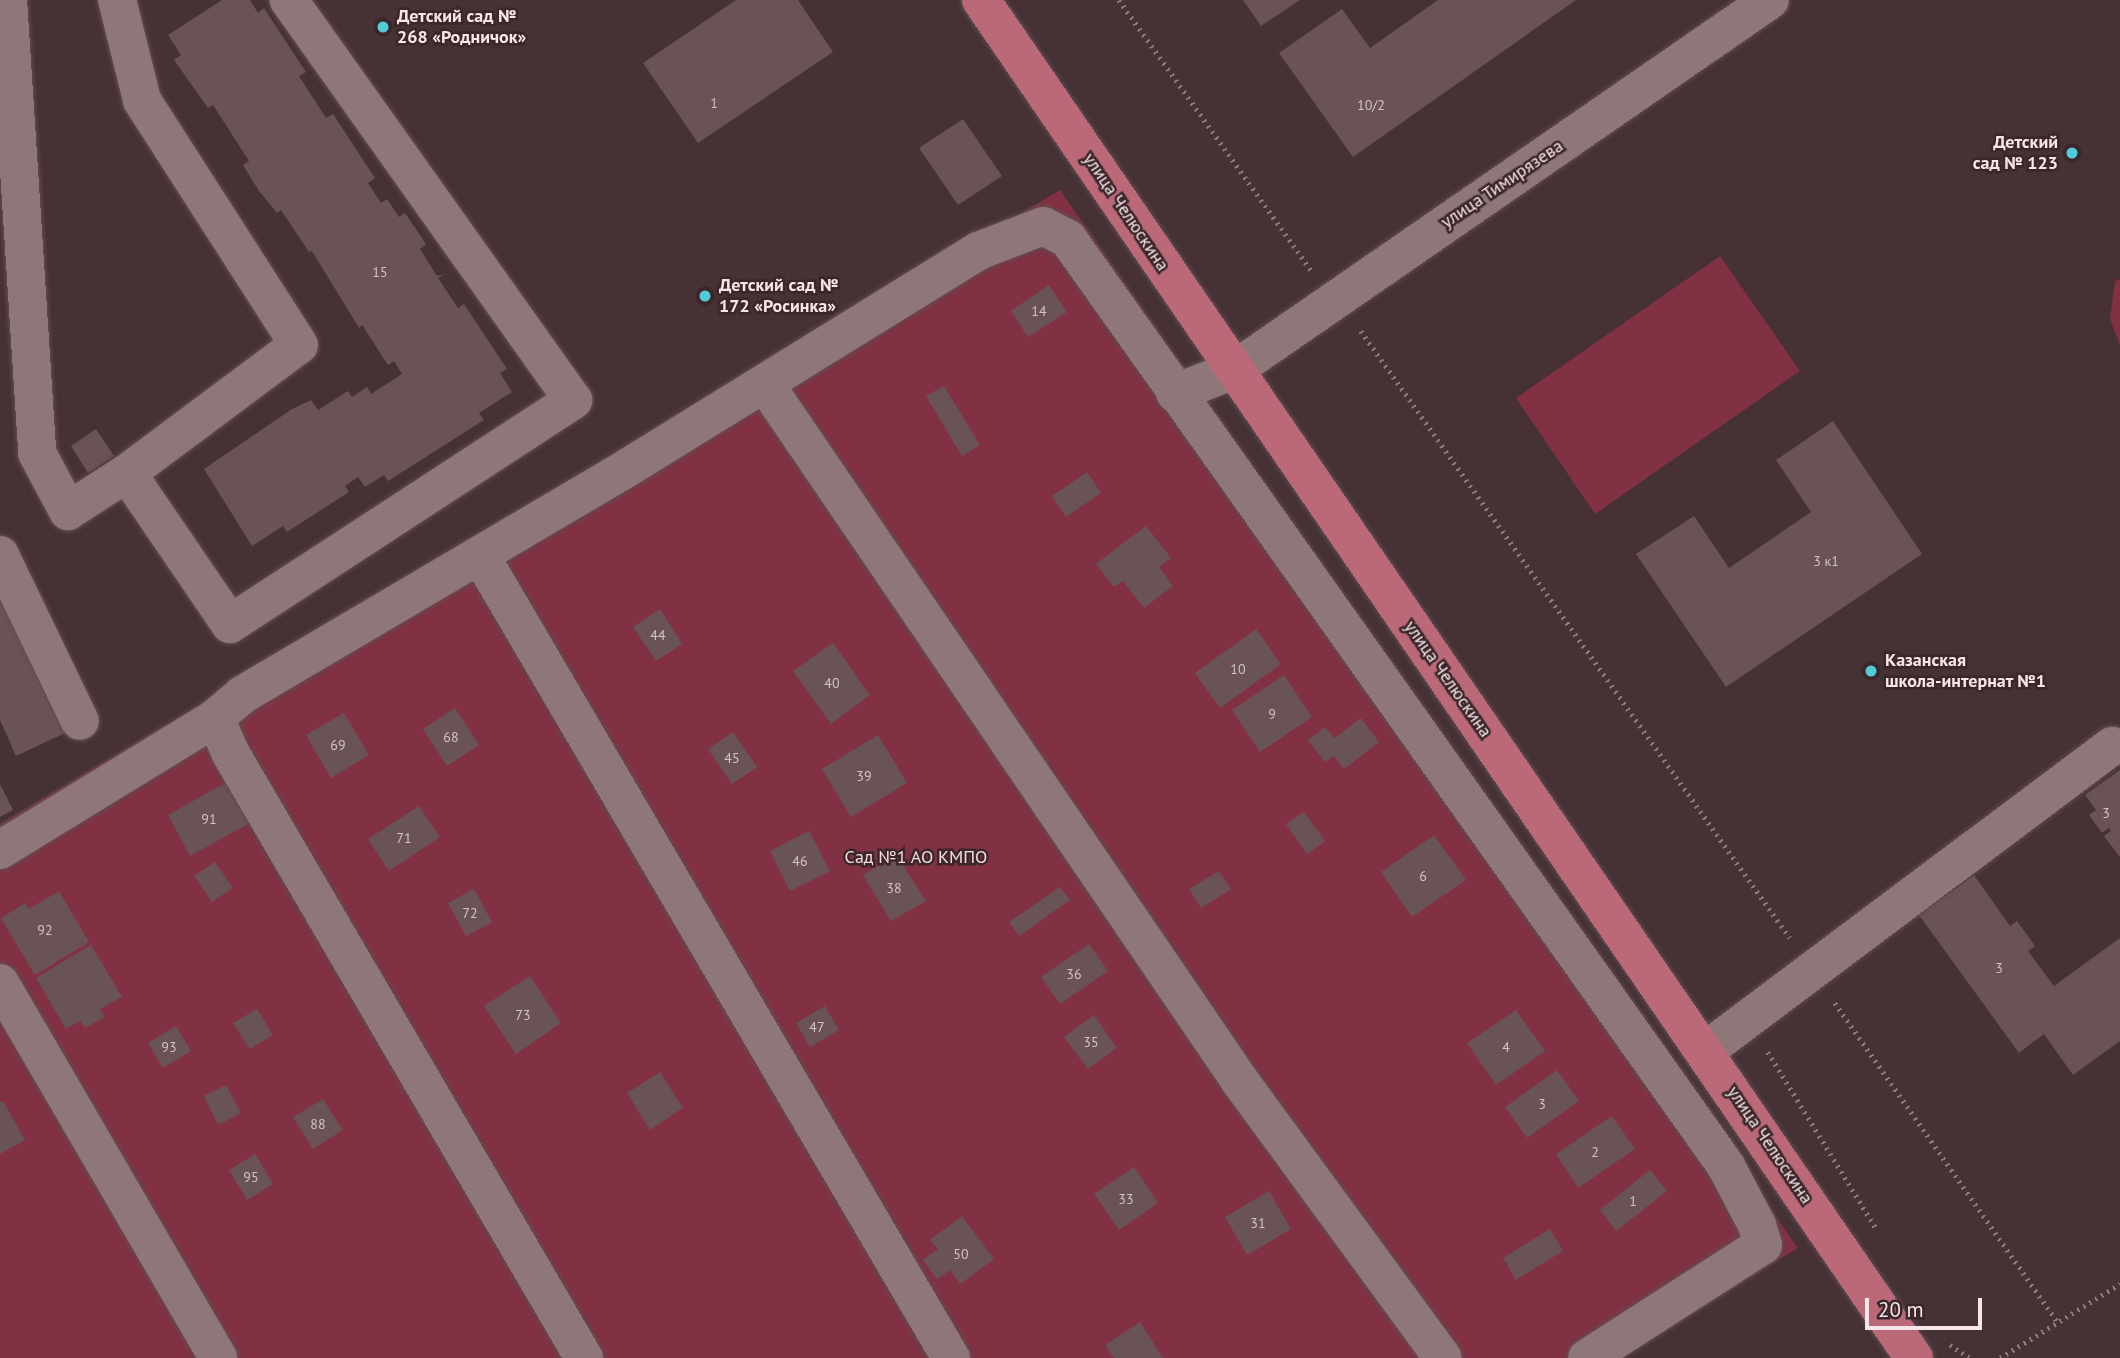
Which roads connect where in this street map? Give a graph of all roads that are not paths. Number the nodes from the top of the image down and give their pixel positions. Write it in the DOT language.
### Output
graph roads {
  1 [pos="8,0"];
  2 [pos="289,0"];
  3 [pos="981,0"];
  4 [pos="1770,0"];
  5 [pos="126,3"];
  6 [pos="1234,370"];
  7 [pos="765,384"];
  8 [pos="1175,393"];
  9 [pos="127,474"];
  10 [pos="0,555"];
  11 [pos="480,555"];
  12 [pos="215,718"];
  13 [pos="80,721"];
  14 [pos="2112,746"];
  15 [pos="0,850"];
  16 [pos="0,984"];
  17 [pos="1705,1051"];
  18 [pos="218,1358"];
  19 [pos="584,1358"];
  20 [pos="951,1358"];
  21 [pos="1443,1358"];
  22 [pos="1587,1358"];
  23 [pos="1914,1358"];
  1 -- 9 [label="street"];
  2 -- 9 [label="street"];
  3 -- 6 [label="main road, улица Челюскина"];
  4 -- 6 [label="street, улица Тимирязева"];
  5 -- 9 [label="street"];
  6 -- 8 [label="street, улица Тимирязева"];
  6 -- 17 [label="main road, улица Челюскина"];
  7 -- 8 [label="street"];
  7 -- 11 [label="street"];
  7 -- 21 [label="street"];
  8 -- 22 [label="street"];
  10 -- 13 [label="street"];
  11 -- 12 [label="street"];
  11 -- 20 [label="street"];
  12 -- 15 [label="street"];
  12 -- 19 [label="street"];
  14 -- 17 [label="street"];
  16 -- 18 [label="street"];
  17 -- 23 [label="main road, улица Челюскина"];
}
